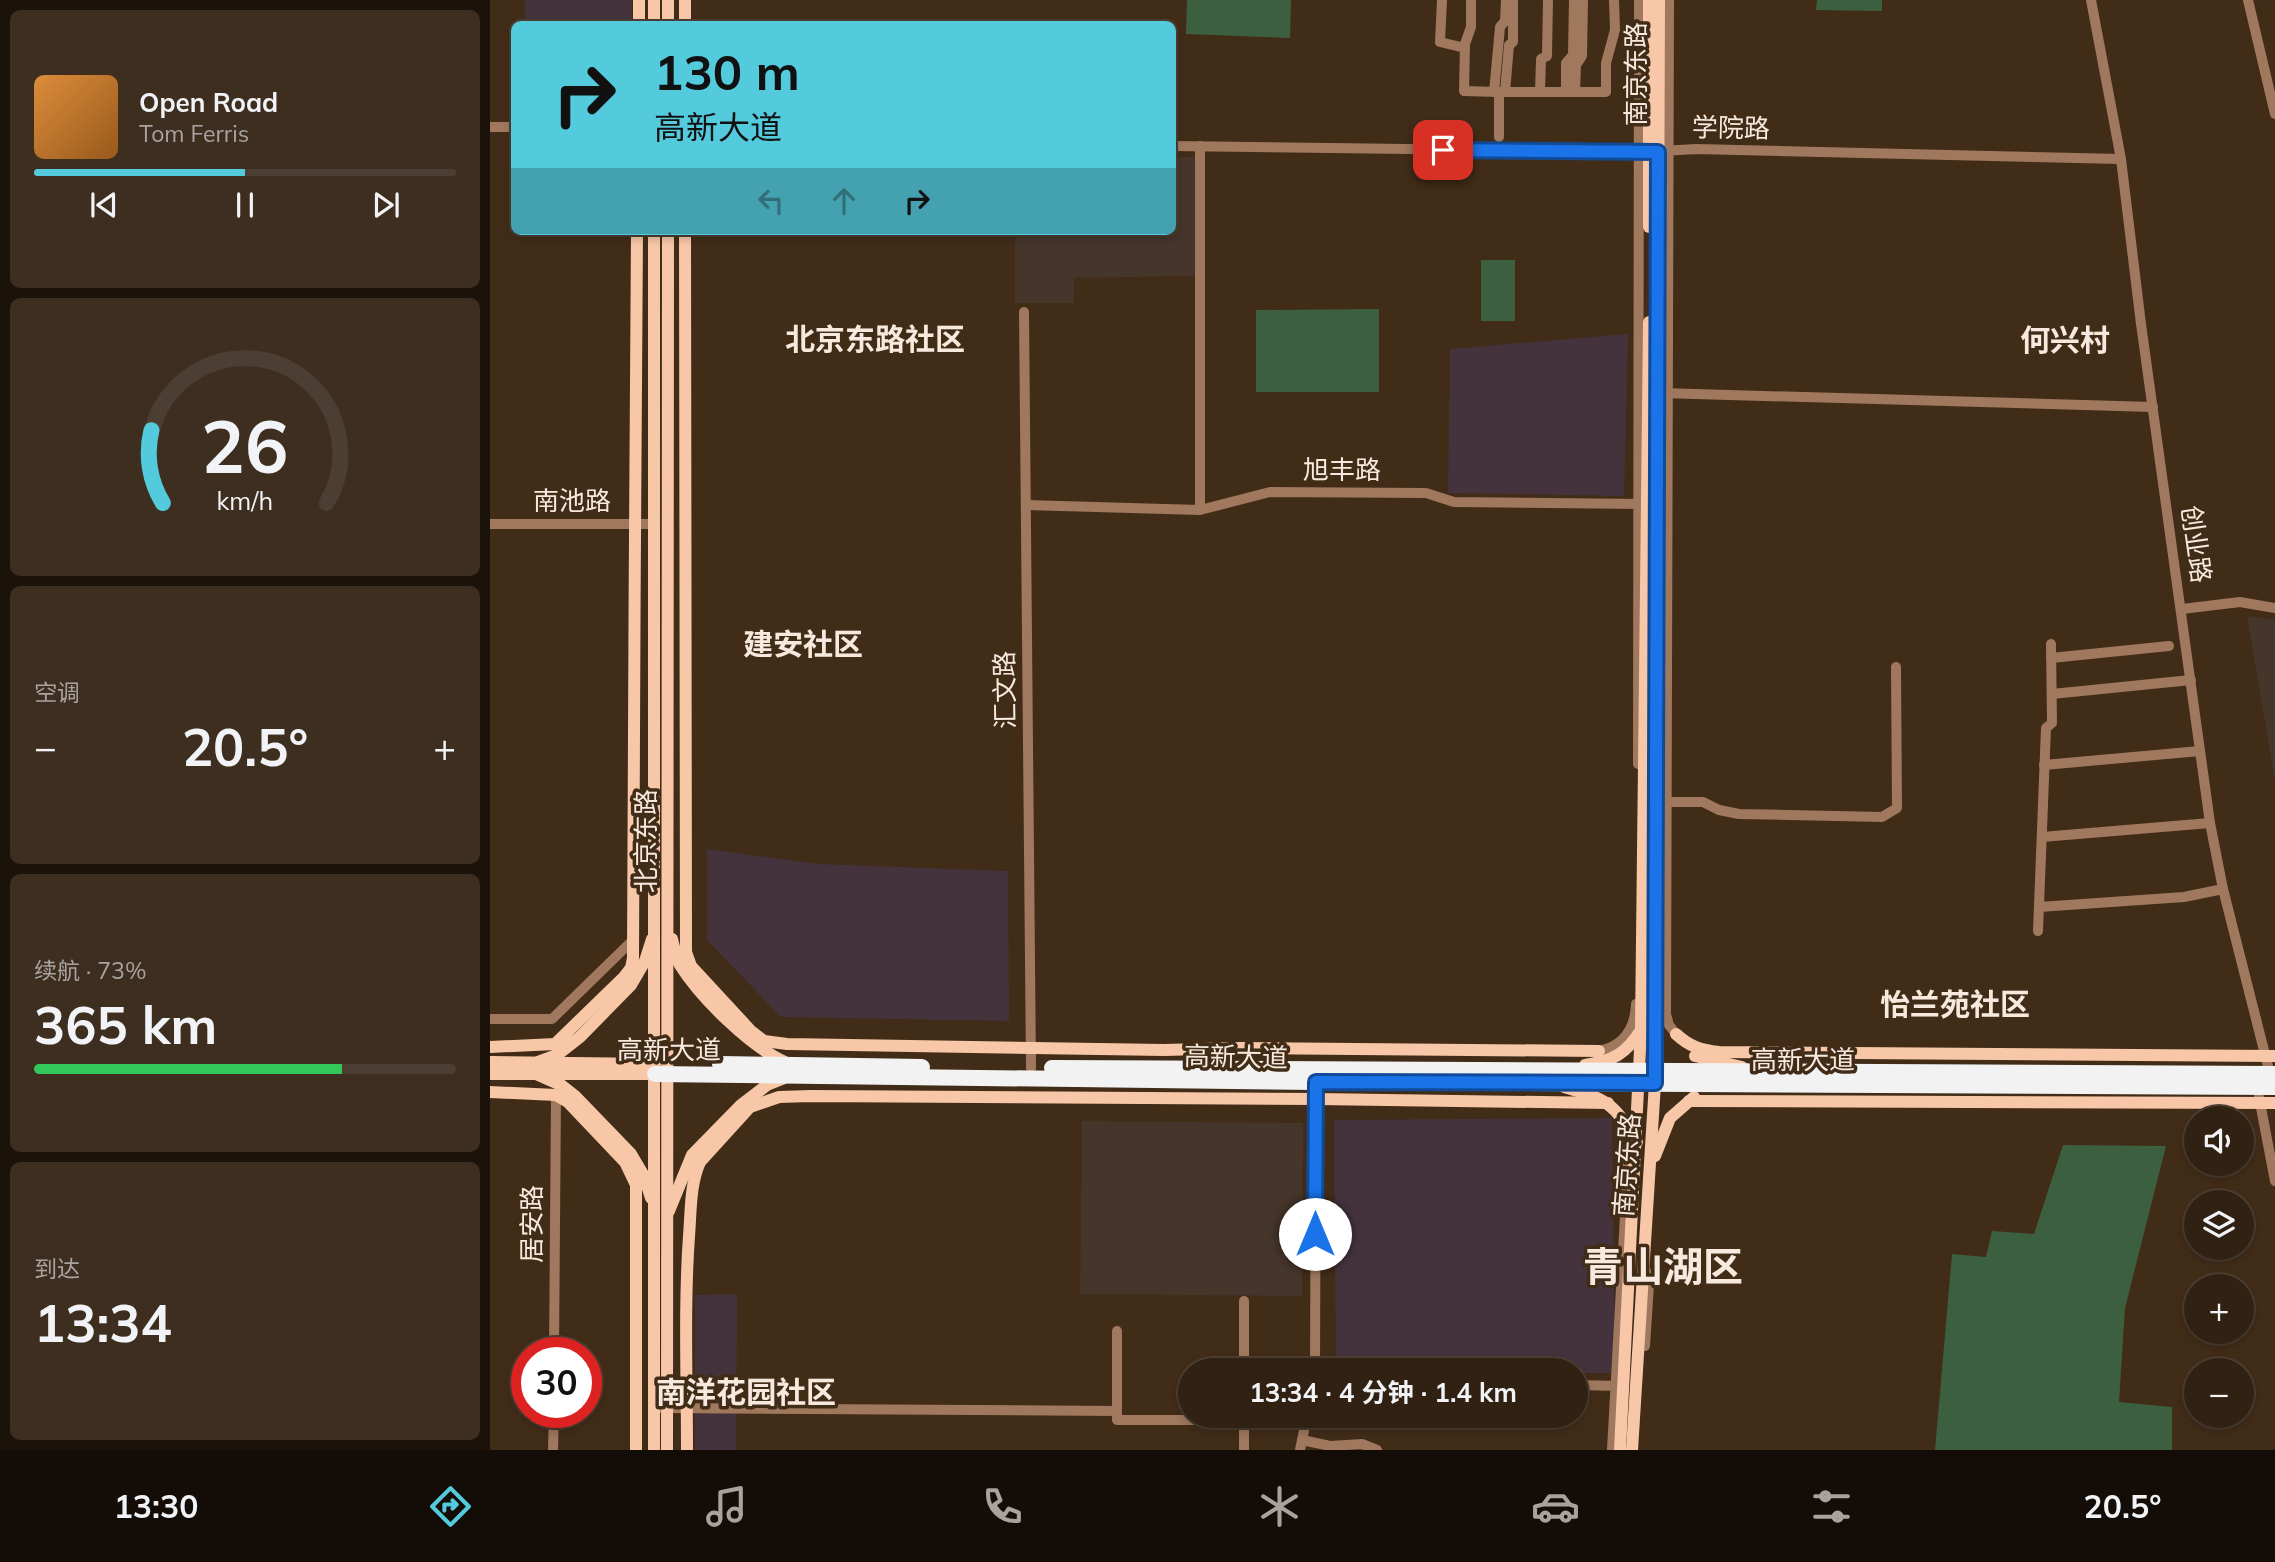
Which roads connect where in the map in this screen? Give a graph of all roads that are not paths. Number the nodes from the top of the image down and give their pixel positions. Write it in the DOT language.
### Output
graph roads {
  1 [pos="639,0"];
  2 [pos="654,0"];
  3 [pos="668,0"];
  4 [pos="685,0"];
  5 [pos="1441,0"];
  6 [pos="1471,0"];
  7 [pos="1506,0"];
  8 [pos="1513,0"];
  9 [pos="1548,0"];
  10 [pos="1574,0"];
  11 [pos="1583,0"];
  12 [pos="1614,0"];
  13 [pos="1639,0"];
  14 [pos="1649,0"];
  15 [pos="1659,0"];
  16 [pos="1669,0"];
  17 [pos="2091,0"];
  18 [pos="2248,0"];
  19 [pos="639,21"];
  20 [pos="654,21"];
  21 [pos="668,21"];
  22 [pos="685,21"];
  23 [pos="1465,48"];
  24 [pos="1499,92"];
  25 [pos="1540,92"];
  26 [pos="1570,92"];
  27 [pos="2275,110"];
  28 [pos="490,127"];
  29 [pos="511,127"];
  30 [pos="1499,137"];
  31 [pos="1176,146"];
  32 [pos="1200,146"];
  33 [pos="1654,152"];
  34 [pos="2121,159"];
  35 [pos="637,235"];
  36 [pos="654,235"];
  37 [pos="668,235"];
  38 [pos="685,235"];
  39 [pos="1024,312"];
  40 [pos="1663,393"];
  41 [pos="2153,407"];
  42 [pos="1648,504"];
  43 [pos="1026,505"];
  44 [pos="1200,510"];
  45 [pos="490,524"];
  46 [pos="634,524"];
  47 [pos="654,524"];
  48 [pos="2275,608"];
  49 [pos="2182,609"];
  50 [pos="2051,644"];
  51 [pos="2169,646"];
  52 [pos="2051,658"];
  53 [pos="1896,667"];
  54 [pos="2191,680"];
  55 [pos="2052,694"];
  56 [pos="2200,751"];
  57 [pos="2045,765"];
  58 [pos="1666,802"];
  59 [pos="2210,823"];
  60 [pos="2042,836"];
  61 [pos="2223,889"];
  62 [pos="2039,907"];
  63 [pos="1665,925"];
  64 [pos="668,926"];
  65 [pos="655,928"];
  66 [pos="2038,931"];
  67 [pos="634,939"];
  68 [pos="1656,967"];
  69 [pos="1656,996"];
  70 [pos="490,1019"];
  71 [pos="1641,1029"];
  72 [pos="1676,1034"];
  73 [pos="1031,1046"];
  74 [pos="490,1047"];
  75 [pos="1599,1051"];
  76 [pos="2270,1056"];
  77 [pos="490,1062"];
  78 [pos="537,1068"];
  79 [pos="1031,1068"];
  80 [pos="661,1069"];
  81 [pos="790,1070"];
  82 [pos="1759,1071"];
  83 [pos="490,1074"];
  84 [pos="1553,1077"];
  85 [pos="1647,1077"];
  86 [pos="1724,1084"];
  87 [pos="2270,1086"];
  88 [pos="1316,1091"];
  89 [pos="490,1093"];
  90 [pos="556,1095"];
  91 [pos="1689,1101"];
  92 [pos="1608,1103"];
  93 [pos="2275,1103"];
  94 [pos="1637,1142"];
  95 [pos="1650,1166"];
  96 [pos="2275,1181"];
  97 [pos="661,1220"];
  98 [pos="1644,1264"];
  99 [pos="1244,1301"];
  100 [pos="1117,1331"];
  101 [pos="554,1337"];
  102 [pos="1244,1358"];
  103 [pos="1315,1358"];
  104 [pos="1588,1385"];
  105 [pos="1625,1386"];
  106 [pos="660,1408"];
  107 [pos="687,1408"];
  108 [pos="1117,1411"];
  109 [pos="1178,1419"];
  110 [pos="554,1428"];
  111 [pos="1244,1428"];
  112 [pos="1301,1445"];
  113 [pos="553,1450"];
  114 [pos="636,1450"];
  115 [pos="654,1450"];
  116 [pos="667,1450"];
  117 [pos="687,1450"];
  118 [pos="1244,1450"];
  119 [pos="1377,1450"];
  120 [pos="1612,1450"];
  121 [pos="1620,1450"];
  122 [pos="1632,1450"];
  123 [pos="1638,1450"];
  1 -- 19 [label="main road"];
  2 -- 20 [label="main road"];
  3 -- 21 [label="main road"];
  4 -- 22 [label="main road"];
  5 -- 23 [label="street"];
  6 -- 23 [label="street"];
  7 -- 24 [label="street"];
  8 -- 24 [label="street"];
  9 -- 25 [label="street"];
  10 -- 26 [label="street"];
  11 -- 26 [label="street"];
  12 -- 26 [label="street"];
  13 -- 33 [label="street"];
  14 -- 33 [label="main road, 南京东路"];
  15 -- 33 [label="main road, 南京东路"];
  16 -- 33 [label="street"];
  17 -- 34 [label="street, 创业路"];
  18 -- 27 [label="street"];
  23 -- 24 [label="street"];
  24 -- 25 [label="street"];
  24 -- 30 [label="street"];
  25 -- 26 [label="street"];
  28 -- 29 [label="street"];
  31 -- 32 [label="street, 学院路"];
  32 -- 33 [label="street, 学院路"];
  32 -- 44 [label="street"];
  33 -- 34 [label="street, 学院路"];
  33 -- 40 [label="main road, 南京东路"];
  33 -- 42 [label="main road, 南京东路"];
  34 -- 41 [label="street, 创业路"];
  35 -- 46 [label="main road"];
  36 -- 47 [label="main road, 北京东路"];
  37 -- 64 [label="main road, 北京东路"];
  38 -- 73 [label="main road"];
  39 -- 43 [label="street, 汇文路"];
  40 -- 41 [label="street"];
  40 -- 42 [label="main road, 南京东路"];
  40 -- 58 [label="street"];
  41 -- 49 [label="street, 创业路"];
  42 -- 44 [label="street, 旭丰路"];
  42 -- 68 [label="main road, 南京东路"];
  42 -- 71 [label="main road, 南京东路"];
  42 -- 75 [label="street"];
  43 -- 44 [label="street, 旭丰路"];
  43 -- 73 [label="street, 汇文路"];
  45 -- 46 [label="street, 南池路"];
  46 -- 47 [label="street, 南池路"];
  46 -- 67 [label="main road"];
  47 -- 65 [label="main road, 北京东路"];
  48 -- 49 [label="street"];
  49 -- 54 [label="street, 创业路"];
  50 -- 52 [label="street"];
  51 -- 52 [label="street"];
  52 -- 55 [label="street"];
  53 -- 58 [label="street"];
  54 -- 55 [label="street"];
  54 -- 56 [label="street, 创业路"];
  55 -- 57 [label="street"];
  56 -- 57 [label="street"];
  56 -- 59 [label="street, 创业路"];
  57 -- 60 [label="street"];
  58 -- 63 [label="street"];
  59 -- 60 [label="street"];
  59 -- 61 [label="street, 创业路"];
  60 -- 62 [label="street"];
  61 -- 62 [label="street"];
  61 -- 76 [label="street, 创业路"];
  62 -- 66 [label="street"];
  63 -- 68 [label="street"];
  63 -- 72 [label="street"];
  64 -- 80 [label="main road, 北京东路"];
  64 -- 81 [label="main road"];
  65 -- 78 [label="main road"];
  65 -- 80 [label="main road, 北京东路"];
  67 -- 70 [label="street"];
  67 -- 74 [label="main road"];
  68 -- 69 [label="main road, 南京东路"];
  69 -- 82 [label="main road"];
  69 -- 85 [label="main road, 南京东路"];
  71 -- 84 [label="main road"];
  71 -- 85 [label="main road, 南京东路"];
  72 -- 76 [label="main road"];
  73 -- 75 [label="main road"];
  73 -- 79 [label="street, 汇文路"];
  76 -- 87 [label="street, 创业路"];
  77 -- 78 [label="main road, 高新大道"];
  78 -- 80 [label="main road, 高新大道"];
  78 -- 83 [label="main road, 高新大道"];
  78 -- 97 [label="main road"];
  79 -- 81 [label="highway, 高新大道"];
  79 -- 84 [label="highway, 高新大道"];
  80 -- 81 [label="highway, 高新大道"];
  80 -- 97 [label="main road, 北京东路"];
  81 -- 88 [label="highway, 高新大道"];
  81 -- 97 [label="main road"];
  82 -- 85 [label="highway, 高新大道"];
  82 -- 87 [label="highway, 高新大道"];
  84 -- 85 [label="highway, 高新大道"];
  84 -- 88 [label="highway, 高新大道"];
  84 -- 92 [label="main road"];
  85 -- 86 [label="highway, 高新大道"];
  85 -- 94 [label="main road, 南京东路"];
  85 -- 95 [label="main road, 南京东路"];
  86 -- 87 [label="highway, 高新大道"];
  86 -- 91 [label="main road"];
  87 -- 91 [label="main road"];
  87 -- 93 [label="main road"];
  87 -- 96 [label="street, 创业路"];
  88 -- 92 [label="main road"];
  88 -- 103 [label="street"];
  88 -- 107 [label="main road"];
  89 -- 90 [label="main road"];
  90 -- 101 [label="street, 居安路"];
  90 -- 114 [label="main road"];
  91 -- 95 [label="main road"];
  92 -- 94 [label="main road"];
  94 -- 105 [label="main road, 南京东路"];
  95 -- 98 [label="main road, 南京东路"];
  97 -- 106 [label="main road, 北京东路"];
  98 -- 105 [label="main road, 南京东路"];
  98 -- 123 [label="street"];
  99 -- 102 [label="street"];
  100 -- 108 [label="street"];
  104 -- 105 [label="street"];
  105 -- 120 [label="street"];
  105 -- 121 [label="main road, 南京东路"];
  105 -- 122 [label="main road, 南京东路"];
  106 -- 107 [label="street"];
  106 -- 115 [label="main road, 北京东路"];
  106 -- 116 [label="main road, 北京东路"];
  107 -- 108 [label="street"];
  107 -- 117 [label="main road"];
  108 -- 109 [label="street"];
  110 -- 113 [label="street"];
  111 -- 118 [label="street"];
  112 -- 119 [label="street"];
}
